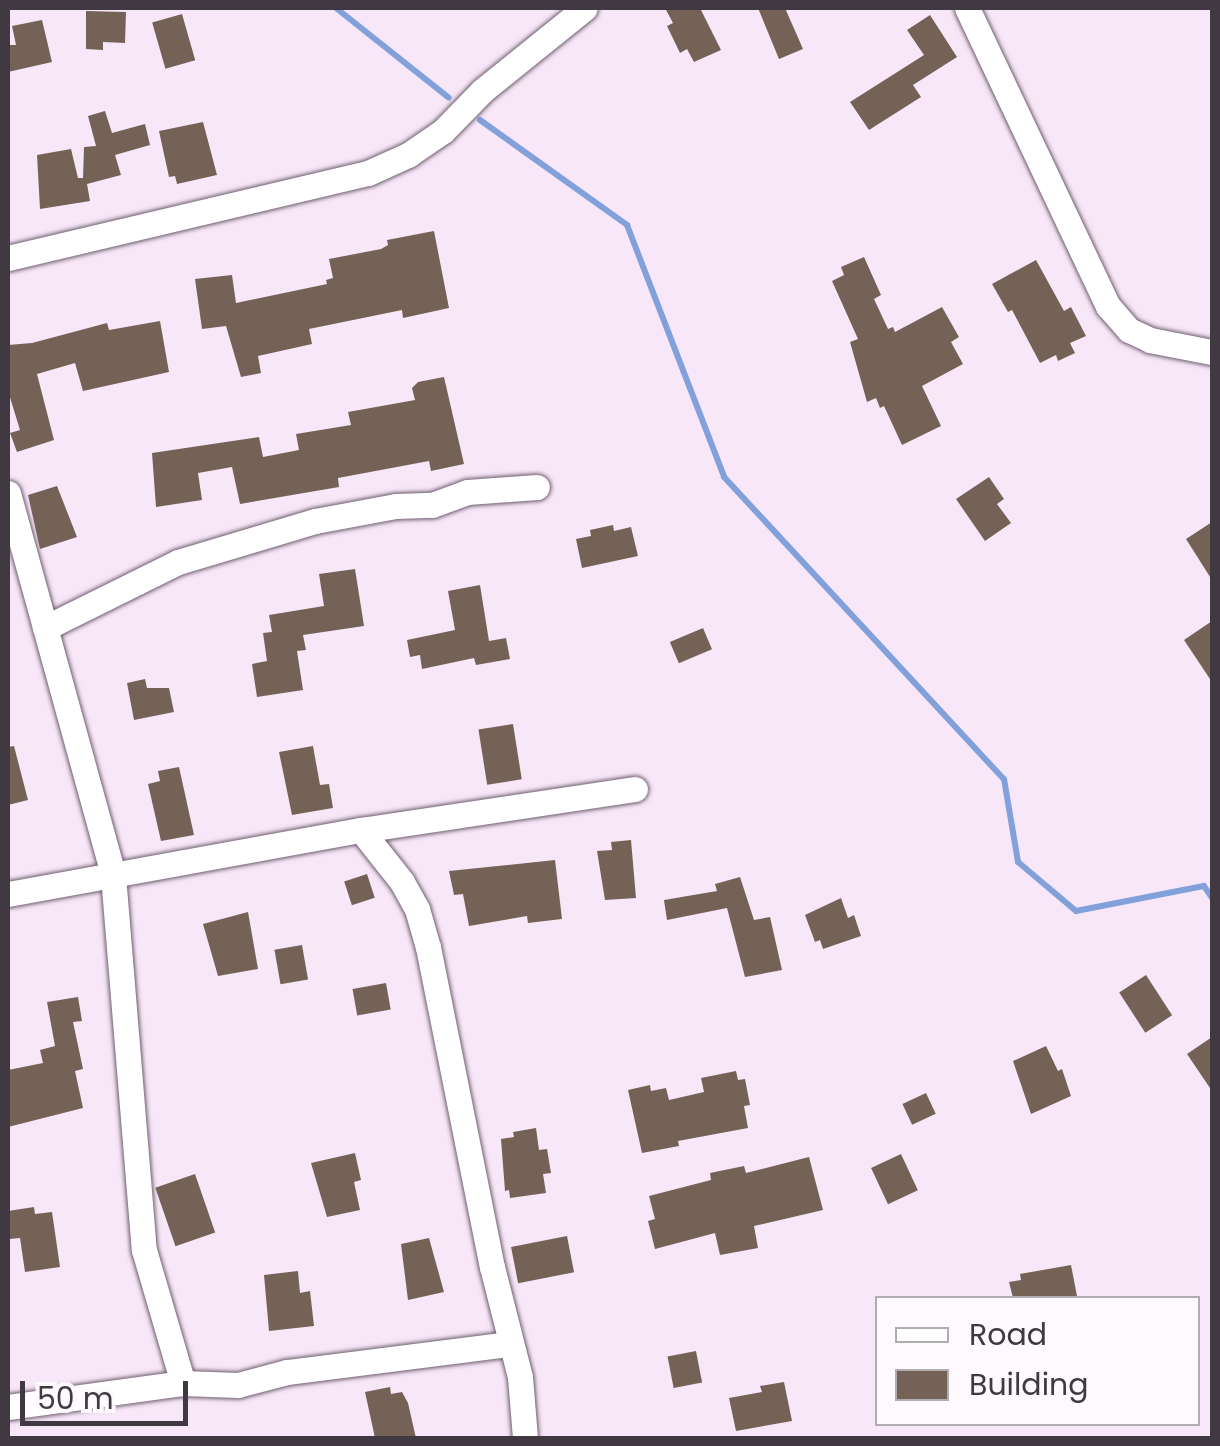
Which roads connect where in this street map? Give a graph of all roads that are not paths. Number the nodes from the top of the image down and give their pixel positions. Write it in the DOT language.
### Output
graph roads {
  1 [pos="585,8"];
  2 [pos="966,8"];
  3 [pos="8,258"];
  4 [pos="1212,352"];
  5 [pos="537,487"];
  6 [pos="8,493"];
  7 [pos="45,628"];
  8 [pos="635,789"];
  9 [pos="361,830"];
  10 [pos="113,875"];
  11 [pos="8,894"];
  12 [pos="509,1344"];
  13 [pos="183,1382"];
  14 [pos="8,1407"];
  15 [pos="525,1438"];
  1 -- 3 [label="street"];
  2 -- 4 [label="street"];
  5 -- 7 [label="street"];
  6 -- 7 [label="street"];
  7 -- 10 [label="street"];
  8 -- 9 [label="street"];
  9 -- 10 [label="street"];
  9 -- 12 [label="street"];
  10 -- 11 [label="street"];
  10 -- 13 [label="street"];
  12 -- 13 [label="street"];
  12 -- 15 [label="street"];
  13 -- 14 [label="street"];
}
